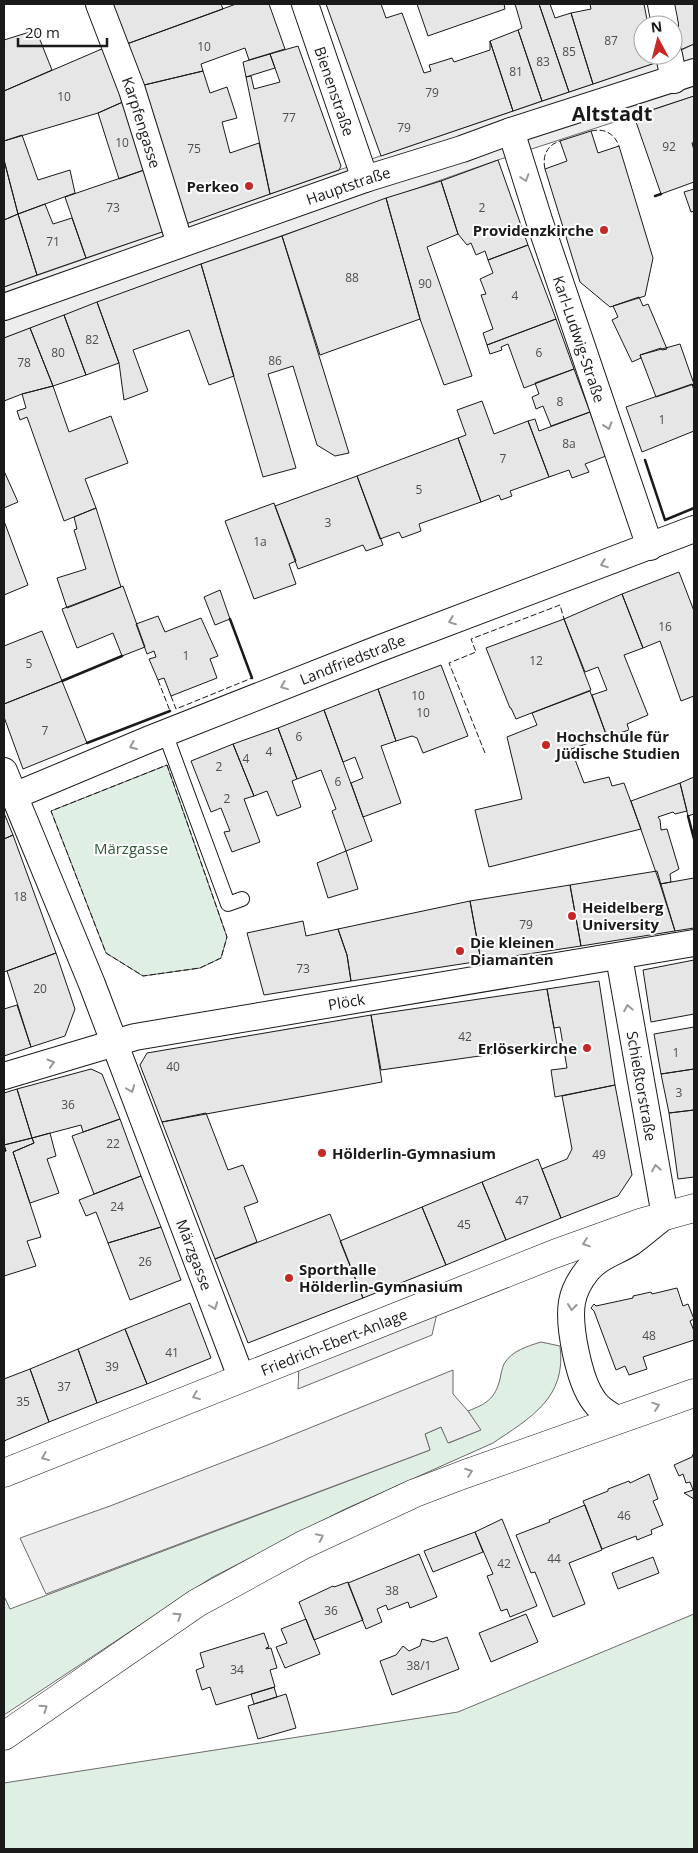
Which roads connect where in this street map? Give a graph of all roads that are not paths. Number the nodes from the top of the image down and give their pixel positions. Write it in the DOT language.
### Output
graph roads {
  1 [pos="99,4"];
  2 [pos="305,4"];
  3 [pos="679,69"];
  4 [pos="511,131"];
  5 [pos="365,179"];
  6 [pos="180,244"];
  7 [pos="4,307"];
  8 [pos="694,530"];
  9 [pos="650,547"];
  10 [pos="165,733"];
  11 [pos="4,771"];
  12 [pos="14,796"];
  13 [pos="242,898"];
  14 [pos="694,943"];
  15 [pos="619,957"];
  16 [pos="110,1032"];
  17 [pos="4,1076"];
  18 [pos="694,1208"];
  19 [pos="665,1216"];
  20 [pos="241,1377"];
  21 [pos="694,1393"];
  22 [pos="618,1420"];
  23 [pos="4,1473"];
  24 [pos="4,1736"];
  1 -- 6 [label="street, Karpfengasse"];
  2 -- 5 [label="street, Bienenstraße"];
  3 -- 4 [label="street, Hauptstraße"];
  4 -- 5 [label="street, Hauptstraße"];
  4 -- 9 [label="street, Karl-Ludwig-Straße, one-way"];
  5 -- 6 [label="street, Hauptstraße"];
  6 -- 7 [label="street, Hauptstraße"];
  8 -- 9 [label="street, Landfriedstraße"];
  9 -- 10 [label="street, Landfriedstraße, one-way"];
  10 -- 12 [label="street, Landfriedstraße, one-way"];
  10 -- 13 [label="lane"];
  11 -- 12 [label="street, Märzgasse"];
  12 -- 16 [label="street, Märzgasse"];
  14 -- 15 [label="street, Plöck"];
  15 -- 16 [label="street, Plöck"];
  19 -- 15 [label="street, Schießtorstraße, one-way"];
  17 -- 16 [label="street, Plöck, one-way"];
  16 -- 20 [label="street, Märzgasse, one-way"];
  18 -- 19 [label="main road, Friedrich-Ebert-Anlage"];
  19 -- 20 [label="main road, Friedrich-Ebert-Anlage, one-way"];
  19 -- 22 [label="street, Friedrich-Ebert-Anlage, one-way"];
  20 -- 23 [label="main road, Friedrich-Ebert-Anlage, one-way"];
  22 -- 21 [label="main road, one-way"];
  24 -- 22 [label="main road, one-way"];
}
